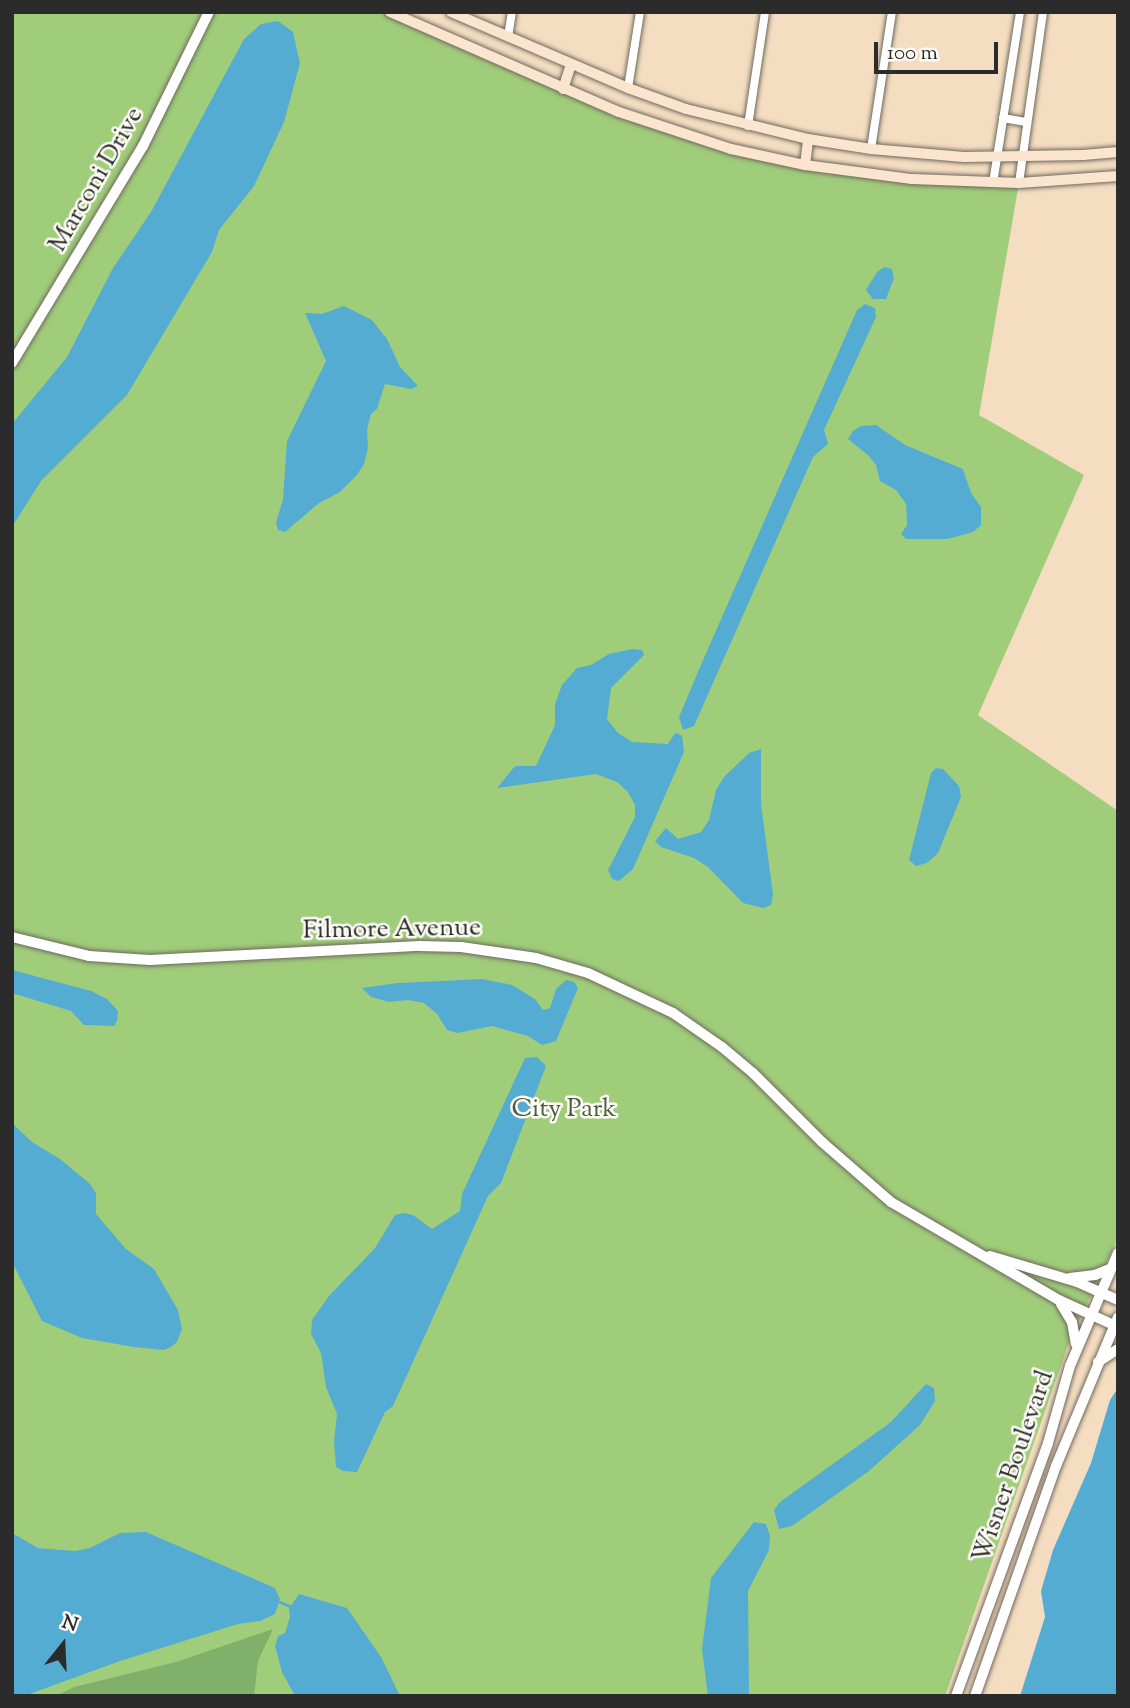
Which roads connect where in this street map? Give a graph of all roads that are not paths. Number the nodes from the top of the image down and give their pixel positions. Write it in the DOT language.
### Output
graph roads {
  1 [pos="209,12"];
  2 [pos="390,12"];
  3 [pos="451,12"];
  4 [pos="512,12"];
  5 [pos="639,12"];
  6 [pos="765,12"];
  7 [pos="892,12"];
  8 [pos="1020,12"];
  9 [pos="1043,12"];
  10 [pos="508,37"];
  11 [pos="571,65"];
  12 [pos="628,88"];
  13 [pos="563,89"];
  14 [pos="1003,118"];
  15 [pos="1026,122"];
  16 [pos="748,126"];
  17 [pos="808,139"];
  18 [pos="871,149"];
  19 [pos="1118,152"];
  20 [pos="996,157"];
  21 [pos="1022,157"];
  22 [pos="805,165"];
  23 [pos="1118,176"];
  24 [pos="993,183"];
  25 [pos="1019,183"];
  26 [pos="12,363"];
  27 [pos="12,937"];
  28 [pos="973,1250"];
  29 [pos="1118,1253"];
  30 [pos="1110,1269"];
  31 [pos="1062,1279"];
  32 [pos="1100,1292"];
  33 [pos="1059,1300"];
  34 [pos="1118,1300"];
  35 [pos="1090,1315"];
  36 [pos="1116,1323"];
  37 [pos="1077,1346"];
  38 [pos="1118,1349"];
  39 [pos="1098,1362"];
  40 [pos="956,1696"];
  41 [pos="975,1696"];
  1 -- 26 [label="street, Marconi Drive"];
  2 -- 13 [label="main road"];
  3 -- 10 [label="main road"];
  4 -- 10 [label="street"];
  5 -- 12 [label="street"];
  6 -- 16 [label="street"];
  7 -- 18 [label="street"];
  8 -- 14 [label="street"];
  9 -- 15 [label="street"];
  10 -- 11 [label="main road"];
  11 -- 12 [label="main road"];
  11 -- 13 [label="main road"];
  12 -- 16 [label="main road"];
  13 -- 22 [label="main road"];
  14 -- 15 [label="street"];
  14 -- 20 [label="street"];
  15 -- 21 [label="street"];
  16 -- 17 [label="main road"];
  17 -- 18 [label="main road"];
  17 -- 22 [label="main road"];
  18 -- 20 [label="main road"];
  19 -- 21 [label="main road"];
  20 -- 21 [label="main road"];
  20 -- 24 [label="street"];
  21 -- 25 [label="street"];
  22 -- 24 [label="main road"];
  23 -- 25 [label="main road"];
  24 -- 25 [label="main road"];
  27 -- 28 [label="street, Filmore Avenue"];
  28 -- 31 [label="street, Filmore Avenue"];
  28 -- 33 [label="street, Filmore Avenue"];
  29 -- 30 [label="street, Wisner Boulevard"];
  30 -- 31 [label="street"];
  30 -- 32 [label="street, Wisner Boulevard"];
  31 -- 32 [label="street, Filmore Avenue"];
  32 -- 34 [label="street, Filmore Avenue"];
  32 -- 35 [label="street, Wisner Boulevard"];
  33 -- 35 [label="street, Filmore Avenue"];
  33 -- 37 [label="street"];
  35 -- 36 [label="street, Filmore Avenue"];
  35 -- 37 [label="street, Wisner Boulevard"];
  36 -- 39 [label="street, Wisner Boulevard"];
  37 -- 40 [label="street, Wisner Boulevard"];
  38 -- 39 [label="street"];
  39 -- 41 [label="street, Wisner Boulevard"];
}
